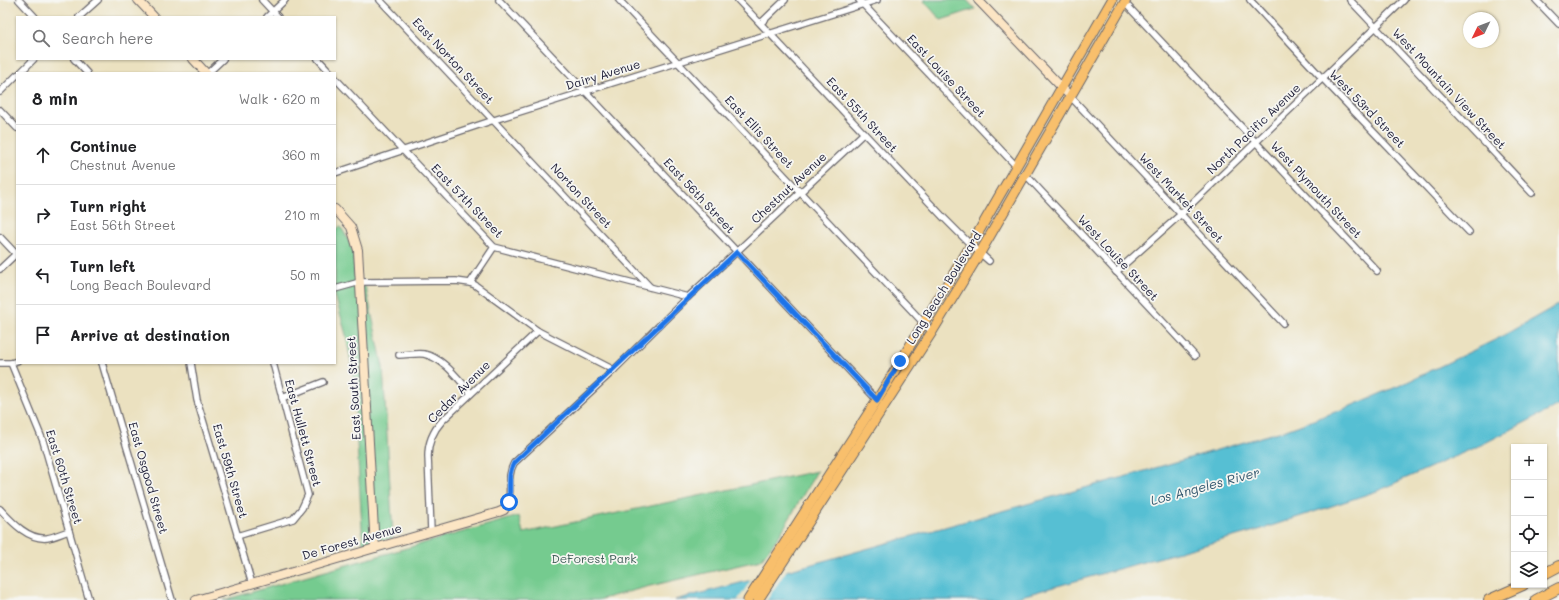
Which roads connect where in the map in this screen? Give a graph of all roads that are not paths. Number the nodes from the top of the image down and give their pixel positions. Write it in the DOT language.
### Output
graph roads {
  1 [pos="19,0"];
  2 [pos="98,0"];
  3 [pos="138,0"];
  4 [pos="262,0"];
  5 [pos="285,0"];
  6 [pos="380,0"];
  7 [pos="499,0"];
  8 [pos="619,0"];
  9 [pos="738,0"];
  10 [pos="785,0"];
  11 [pos="877,0"];
  12 [pos="978,0"];
  13 [pos="1112,0"];
  14 [pos="1250,0"];
  15 [pos="1350,0"];
  16 [pos="1404,0"];
  17 [pos="1536,0"];
  18 [pos="1125,1"];
  19 [pos="861,2"];
  20 [pos="273,12"];
  21 [pos="34,16"];
  22 [pos="80,16"];
  23 [pos="153,16"];
  24 [pos="268,16"];
  25 [pos="277,16"];
  26 [pos="760,23"];
  27 [pos="1559,24"];
  28 [pos="1376,27"];
  29 [pos="770,33"];
  30 [pos="33,60"];
  31 [pos="75,60"];
  32 [pos="194,60"];
  33 [pos="222,60"];
  34 [pos="319,60"];
  35 [pos="679,63"];
  36 [pos="21,72"];
  37 [pos="86,72"];
  38 [pos="206,72"];
  39 [pos="208,72"];
  40 [pos="330,72"];
  41 [pos="16,77"];
  42 [pos="336,79"];
  43 [pos="1323,79"];
  44 [pos="1062,88"];
  45 [pos="0,92"];
  46 [pos="585,92"];
  47 [pos="1070,96"];
  48 [pos="0,110"];
  49 [pos="494,120"];
  50 [pos="16,127"];
  51 [pos="864,133"];
  52 [pos="1256,142"];
  53 [pos="404,150"];
  54 [pos="1017,167"];
  55 [pos="336,173"];
  56 [pos="1025,174"];
  57 [pos="801,192"];
  58 [pos="1532,192"];
  59 [pos="336,210"];
  60 [pos="1180,214"];
  61 [pos="1469,232"];
  62 [pos="0,237"];
  63 [pos="971,245"];
  64 [pos="494,247"];
  65 [pos="737,252"];
  66 [pos="16,253"];
  67 [pos="980,254"];
  68 [pos="16,255"];
  69 [pos="989,261"];
  70 [pos="0,269"];
  71 [pos="1377,271"];
  72 [pos="1116,272"];
  73 [pos="360,282"];
  74 [pos="470,283"];
  75 [pos="651,287"];
  76 [pos="336,289"];
  77 [pos="688,297"];
  78 [pos="923,323"];
  79 [pos="1283,323"];
  80 [pos="538,331"];
  81 [pos="932,332"];
  82 [pos="399,356"];
  83 [pos="1195,356"];
  84 [pos="16,361"];
  85 [pos="0,363"];
  86 [pos="11,363"];
  87 [pos="102,364"];
  88 [pos="190,364"];
  89 [pos="273,364"];
  90 [pos="614,370"];
  91 [pos="323,382"];
  92 [pos="471,393"];
  93 [pos="282,398"];
  94 [pos="877,400"];
  95 [pos="884,406"];
  96 [pos="509,502"];
  97 [pos="0,509"];
  98 [pos="69,531"];
  99 [pos="431,531"];
  100 [pos="237,536"];
  101 [pos="375,548"];
  102 [pos="1559,566"];
  103 [pos="1547,572"];
  104 [pos="252,584"];
  105 [pos="1516,588"];
  106 [pos="1559,588"];
  107 [pos="89,600"];
  108 [pos="172,600"];
  109 [pos="196,600"];
  110 [pos="748,600"];
  111 [pos="758,600"];
  112 [pos="1489,600"];
  113 [pos="1536,600"];
  1 -- 21 [label="street"];
  2 -- 22 [label="street"];
  3 -- 23 [label="street"];
  4 -- 20 [label="street"];
  5 -- 20 [label="street"];
  6 -- 49 [label="street, East Norton Street"];
  7 -- 46 [label="street, East 56th Street"];
  8 -- 35 [label="street, East Ellis Street"];
  9 -- 26 [label="street, East 55th Street"];
  10 -- 26 [label="street"];
  11 -- 19 [label="street, Dairy Avenue"];
  12 -- 44 [label="street, West Market Street"];
  13 -- 44 [label="main road, Long Beach Boulevard"];
  14 -- 43 [label="street, West 53rd Street"];
  15 -- 28 [label="street, West Mountain View Street"];
  16 -- 28 [label="street, North Pacific Avenue"];
  17 -- 27 [label="street"];
  18 -- 47 [label="main road, Long Beach Boulevard"];
  18 -- 52 [label="street, West Plymouth Street"];
  19 -- 29 [label="street, Dairy Avenue"];
  19 -- 54 [label="street, East Louise Street"];
  20 -- 24 [label="street"];
  20 -- 25 [label="street"];
  26 -- 29 [label="street, East 55th Street"];
  28 -- 43 [label="street, North Pacific Avenue"];
  28 -- 58 [label="street, West Mountain View Street"];
  29 -- 35 [label="street, Dairy Avenue"];
  29 -- 51 [label="street, East 55th Street"];
  30 -- 36 [label="street"];
  31 -- 37 [label="street"];
  32 -- 38 [label="street"];
  33 -- 39 [label="street"];
  34 -- 40 [label="street"];
  35 -- 46 [label="street, Dairy Avenue"];
  35 -- 57 [label="street, East Ellis Street"];
  41 -- 45 [label="street"];
  42 -- 53 [label="street, East 57th Street"];
  43 -- 52 [label="street, North Pacific Avenue"];
  43 -- 61 [label="street, West 53rd Street"];
  44 -- 47 [label="street, West Market Street"];
  44 -- 54 [label="main road, Long Beach Boulevard"];
  46 -- 49 [label="street, Dairy Avenue"];
  46 -- 65 [label="street, East 56th Street"];
  47 -- 56 [label="main road, Long Beach Boulevard"];
  47 -- 60 [label="street, West Market Street"];
  48 -- 50 [label="street"];
  49 -- 53 [label="street, Dairy Avenue"];
  49 -- 75 [label="street, Norton Street"];
  51 -- 57 [label="street, Chestnut Avenue"];
  51 -- 63 [label="street, East 55th Street"];
  52 -- 60 [label="street, North Pacific Avenue"];
  52 -- 71 [label="street, West Plymouth Street"];
  53 -- 55 [label="street, Dairy Avenue"];
  53 -- 64 [label="street, East 57th Street"];
  54 -- 63 [label="main road, Long Beach Boulevard"];
  56 -- 67 [label="main road, Long Beach Boulevard"];
  56 -- 72 [label="street, West Louise Street"];
  57 -- 65 [label="street, Chestnut Avenue"];
  57 -- 78 [label="street, East Ellis Street"];
  59 -- 73 [label="street, East South Street"];
  60 -- 72 [label="street, North Pacific Avenue"];
  60 -- 79 [label="street, West Market Street"];
  62 -- 66 [label="street"];
  63 -- 67 [label="street, East 55th Street"];
  63 -- 78 [label="main road, Long Beach Boulevard"];
  64 -- 74 [label="street"];
  64 -- 75 [label="street, East 57th Street"];
  65 -- 77 [label="street, Chestnut Avenue"];
  65 -- 94 [label="street, East 56th Street"];
  67 -- 69 [label="street, East 55th Street"];
  67 -- 81 [label="main road, Long Beach Boulevard"];
  68 -- 70 [label="street"];
  72 -- 83 [label="street, West Louise Street"];
  73 -- 74 [label="street"];
  73 -- 76 [label="street"];
  73 -- 101 [label="street, East South Street"];
  74 -- 80 [label="street"];
  75 -- 77 [label="street, East 57th Street"];
  77 -- 90 [label="street, Chestnut Avenue"];
  78 -- 81 [label="street, East Ellis Street"];
  78 -- 94 [label="main road, Long Beach Boulevard"];
  80 -- 90 [label="street"];
  80 -- 92 [label="street, Cedar Avenue"];
  81 -- 95 [label="main road, Long Beach Boulevard"];
  82 -- 92 [label="street"];
  84 -- 86 [label="street"];
  85 -- 86 [label="street"];
  86 -- 98 [label="street, East 60th Street"];
  87 -- 108 [label="street, East Osgood Street"];
  88 -- 100 [label="street, East 59th Street"];
  89 -- 93 [label="street, East Hullett Street"];
  90 -- 96 [label="street, Chestnut Avenue"];
  91 -- 93 [label="street"];
  92 -- 99 [label="street, Cedar Avenue"];
  93 -- 100 [label="street, East Hullett Street"];
  94 -- 95 [label="street, East 56th Street"];
  94 -- 110 [label="main road, Long Beach Boulevard"];
  95 -- 111 [label="main road, Long Beach Boulevard"];
  96 -- 99 [label="street, De Forest Avenue"];
  97 -- 98 [label="street"];
  98 -- 107 [label="street, East 60th Street"];
  99 -- 101 [label="street, De Forest Avenue"];
  100 -- 104 [label="street, East 59th Street"];
  101 -- 104 [label="street, De Forest Avenue"];
  102 -- 103 [label="highway"];
  104 -- 109 [label="street, De Forest Avenue"];
  105 -- 112 [label="highway"];
  106 -- 113 [label="highway"];
}
